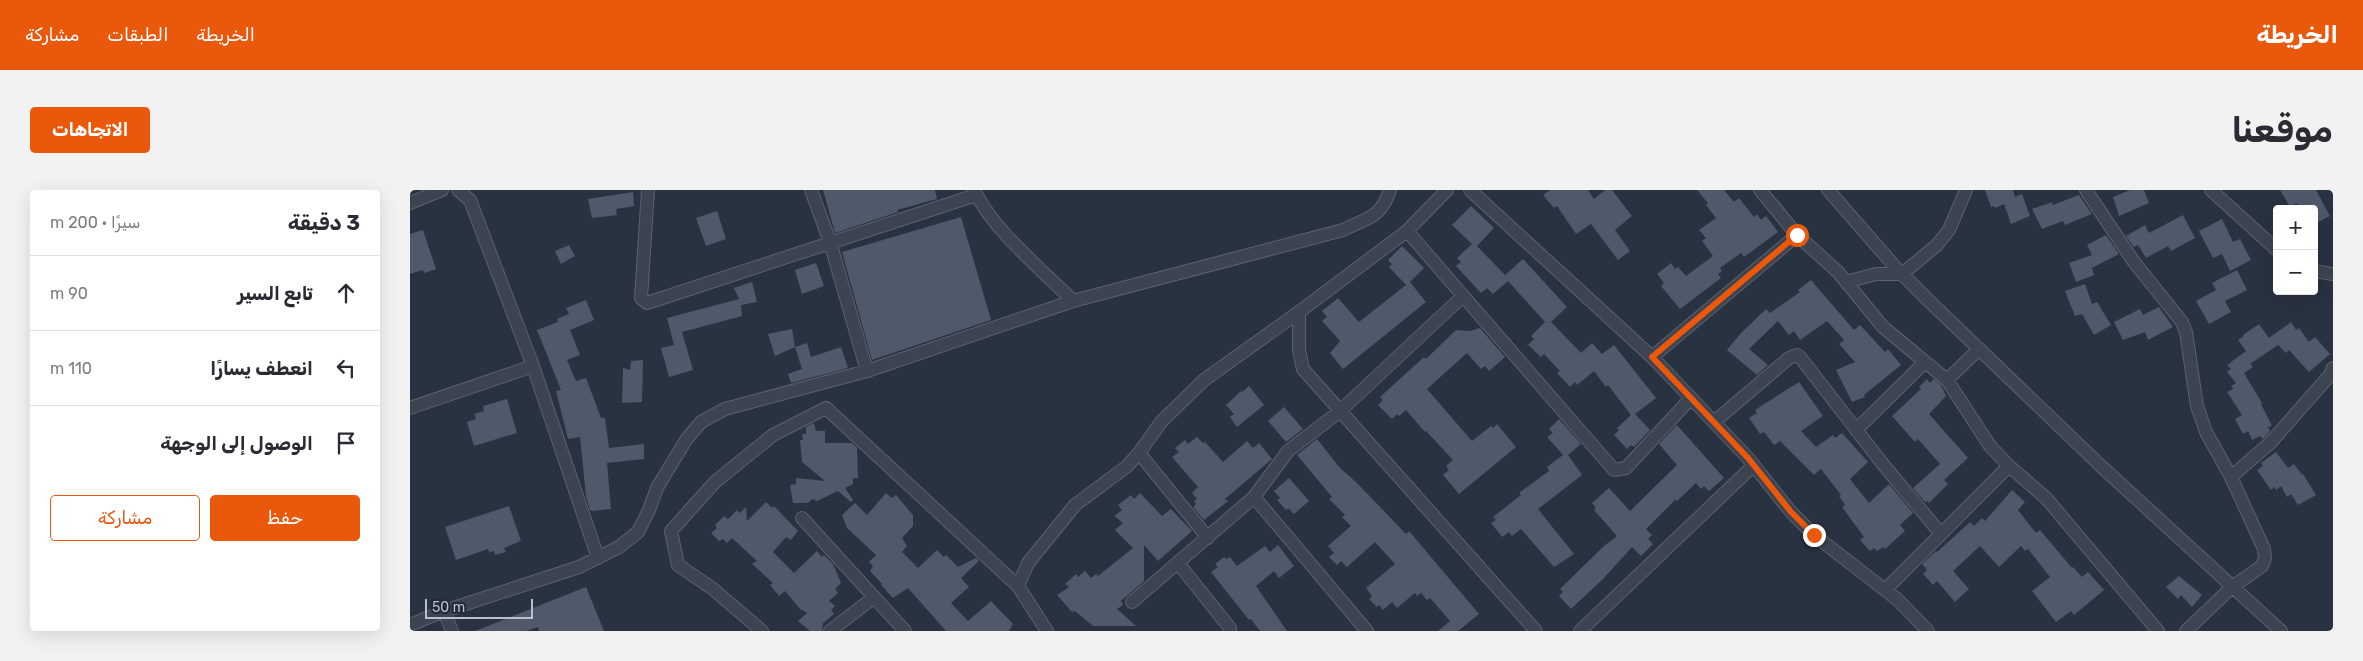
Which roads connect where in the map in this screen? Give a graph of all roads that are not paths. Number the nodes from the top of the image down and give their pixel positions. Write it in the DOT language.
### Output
graph roads {
  1 [pos="442,190"];
  2 [pos="458,190"];
  3 [pos="648,190"];
  4 [pos="811,190"];
  5 [pos="1390,190"];
  6 [pos="1447,190"];
  7 [pos="1470,190"];
  8 [pos="1760,190"];
  9 [pos="1828,190"];
  10 [pos="1966,190"];
  11 [pos="2086,190"];
  12 [pos="2211,190"];
  13 [pos="975,192"];
  14 [pos="410,203"];
  15 [pos="1407,231"];
  16 [pos="1797,235"];
  17 [pos="830,242"];
  18 [pos="2273,246"];
  19 [pos="2318,272"];
  20 [pos="1902,274"];
  21 [pos="2333,274"];
  22 [pos="1846,282"];
  23 [pos="1462,296"];
  24 [pos="1073,301"];
  25 [pos="1299,312"];
  26 [pos="1979,349"];
  27 [pos="1652,357"];
  28 [pos="1925,362"];
  29 [pos="533,366"];
  30 [pos="2333,368"];
  31 [pos="867,371"];
  32 [pos="1947,380"];
  33 [pos="1691,398"];
  34 [pos="410,408"];
  35 [pos="1339,412"];
  36 [pos="1714,422"];
  37 [pos="1856,430"];
  38 [pos="1140,453"];
  39 [pos="1754,465"];
  40 [pos="2009,466"];
  41 [pos="2231,477"];
  42 [pos="1254,497"];
  43 [pos="802,518"];
  44 [pos="1941,534"];
  45 [pos="1208,538"];
  46 [pos="598,558"];
  47 [pos="1178,563"];
  48 [pos="1018,586"];
  49 [pos="2232,587"];
  50 [pos="1885,590"];
  51 [pos="873,598"];
  52 [pos="1132,602"];
  53 [pos="444,611"];
  54 [pos="410,625"];
  55 [pos="1365,630"];
  56 [pos="452,631"];
  57 [pos="762,631"];
  58 [pos="830,631"];
  59 [pos="905,631"];
  60 [pos="1047,631"];
  61 [pos="1230,631"];
  62 [pos="1536,631"];
  63 [pos="1580,631"];
  64 [pos="1928,631"];
  65 [pos="2158,631"];
  66 [pos="2186,631"];
  67 [pos="2281,631"];
  1 -- 14 [label="street"];
  2 -- 29 [label="street"];
  3 -- 17 [label="street"];
  4 -- 17 [label="street"];
  5 -- 24 [label="street"];
  6 -- 15 [label="street"];
  7 -- 27 [label="street"];
  8 -- 16 [label="street"];
  9 -- 20 [label="street"];
  10 -- 20 [label="street"];
  11 -- 41 [label="street"];
  12 -- 18 [label="street"];
  13 -- 17 [label="street"];
  13 -- 24 [label="street"];
  15 -- 23 [label="street"];
  15 -- 25 [label="street"];
  16 -- 22 [label="street"];
  16 -- 27 [label="street"];
  17 -- 31 [label="street"];
  19 -- 21 [label="street"];
  20 -- 22 [label="street"];
  20 -- 26 [label="street"];
  22 -- 28 [label="street"];
  23 -- 33 [label="street"];
  23 -- 35 [label="street"];
  24 -- 31 [label="street"];
  25 -- 35 [label="street"];
  25 -- 38 [label="street"];
  26 -- 32 [label="street"];
  26 -- 49 [label="street"];
  27 -- 33 [label="street"];
  28 -- 32 [label="street"];
  28 -- 37 [label="street"];
  29 -- 34 [label="street"];
  29 -- 46 [label="street"];
  30 -- 41 [label="street"];
  31 -- 46 [label="street"];
  32 -- 40 [label="street"];
  33 -- 36 [label="street"];
  35 -- 42 [label="street"];
  35 -- 62 [label="street"];
  36 -- 37 [label="street"];
  36 -- 39 [label="street"];
  37 -- 44 [label="street"];
  38 -- 45 [label="street"];
  38 -- 48 [label="street"];
  39 -- 50 [label="street"];
  39 -- 63 [label="street"];
  40 -- 44 [label="street"];
  40 -- 65 [label="street"];
  41 -- 49 [label="street"];
  42 -- 45 [label="street"];
  42 -- 55 [label="street"];
  43 -- 51 [label="street"];
  44 -- 50 [label="street"];
  45 -- 47 [label="street"];
  46 -- 53 [label="street"];
  47 -- 52 [label="street"];
  47 -- 61 [label="street"];
  48 -- 57 [label="street"];
  48 -- 60 [label="street"];
  49 -- 66 [label="street"];
  49 -- 67 [label="street"];
  50 -- 64 [label="street"];
  51 -- 58 [label="street"];
  51 -- 59 [label="street"];
  53 -- 54 [label="street"];
  53 -- 56 [label="street"];
}
